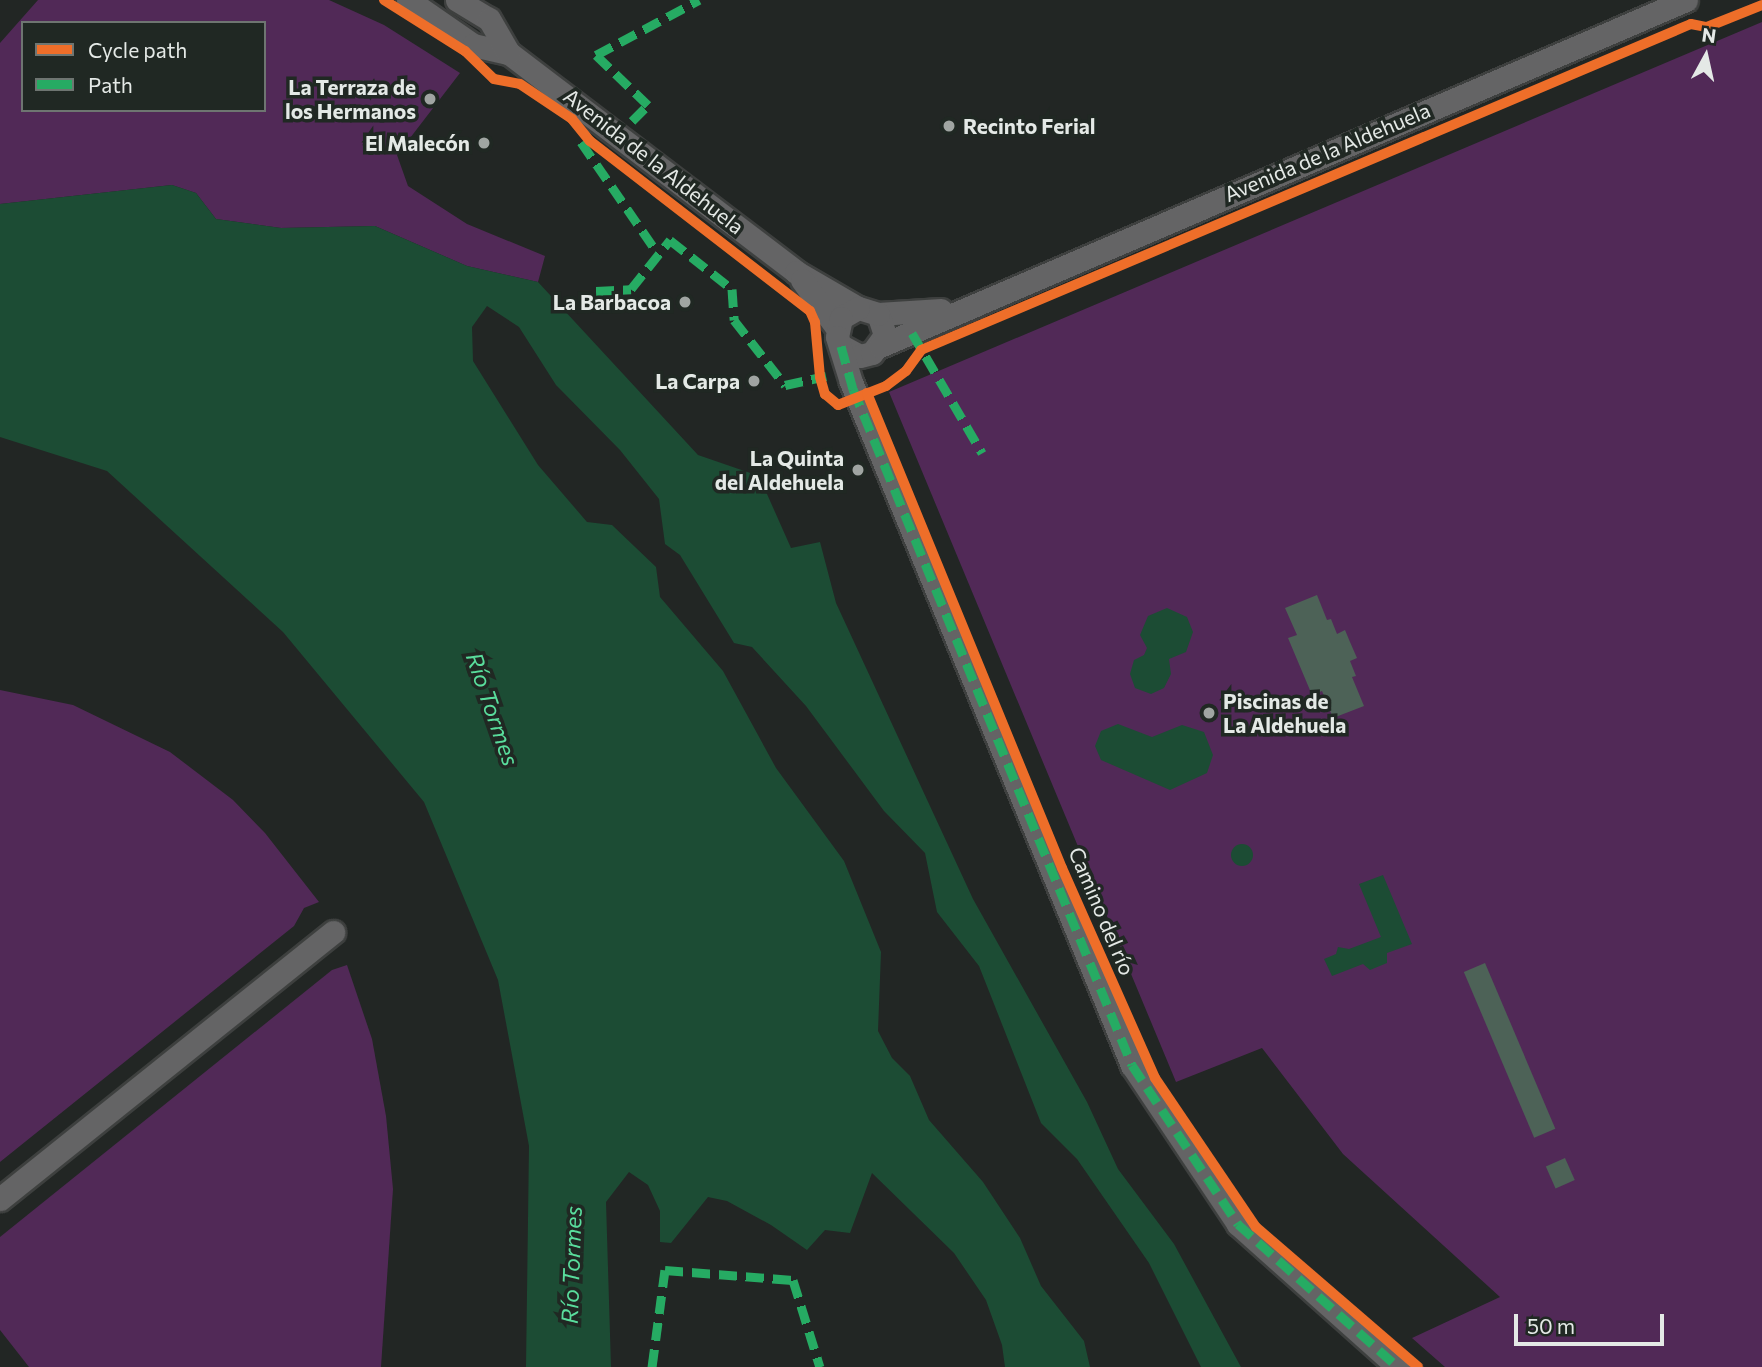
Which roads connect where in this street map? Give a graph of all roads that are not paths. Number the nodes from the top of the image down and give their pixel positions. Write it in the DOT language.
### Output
graph roads {
  1 [pos="408,0"];
  2 [pos="457,0"];
  3 [pos="1686,0"];
  4 [pos="509,53"];
  5 [pos="796,272"];
  6 [pos="968,306"];
  7 [pos="868,311"];
  8 [pos="839,337"];
  9 [pos="880,346"];
  10 [pos="333,932"];
  11 [pos="0,1199"];
  12 [pos="1398,1367"];
  1 -- 4 [label="street, Avenida de la Aldehuela"];
  2 -- 4 [label="street, Avenida de la Aldehuela"];
  3 -- 6 [label="street, Avenida de la Aldehuela"];
  4 -- 5 [label="street, Avenida de la Aldehuela"];
  5 -- 7 [label="street, Avenida de la Aldehuela"];
  5 -- 8 [label="street, Avenida de la Aldehuela"];
  6 -- 7 [label="street, Avenida de la Aldehuela"];
  6 -- 9 [label="street, Avenida de la Aldehuela"];
  7 -- 8 [label="street"];
  7 -- 9 [label="street"];
  8 -- 9 [label="street"];
  8 -- 12 [label="street, Camino del río"];
  10 -- 11 [label="street"];
}
